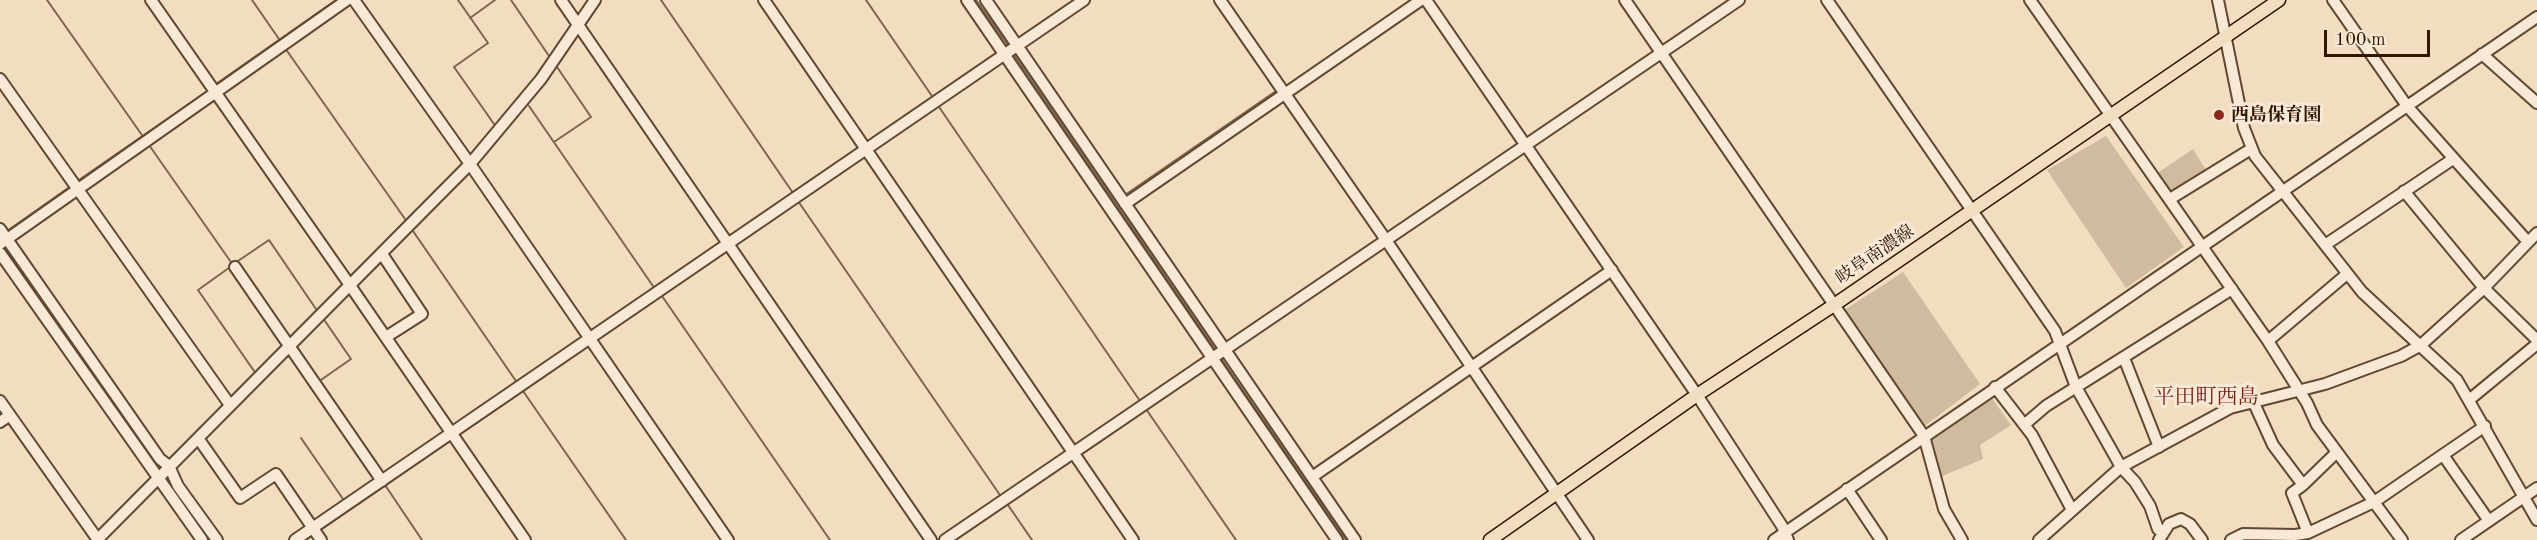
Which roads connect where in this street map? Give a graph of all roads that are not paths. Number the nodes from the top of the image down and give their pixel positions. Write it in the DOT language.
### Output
graph roads {
  1 [pos="151,0"];
  2 [pos="347,0"];
  3 [pos="354,0"];
  4 [pos="561,0"];
  5 [pos="595,0"];
  6 [pos="764,0"];
  7 [pos="967,0"];
  8 [pos="986,0"];
  9 [pos="1084,0"];
  10 [pos="1220,0"];
  11 [pos="1421,0"];
  12 [pos="1426,0"];
  13 [pos="1625,0"];
  14 [pos="1740,0"];
  15 [pos="1827,0"];
  16 [pos="2030,0"];
  17 [pos="2218,0"];
  18 [pos="2279,0"];
  19 [pos="2333,0"];
  20 [pos="2537,17"];
  21 [pos="578,25"];
  22 [pos="2226,37"];
  23 [pos="1011,50"];
  24 [pos="1661,53"];
  25 [pos="2482,54"];
  26 [pos="0,79"];
  27 [pos="215,93"];
  28 [pos="1286,94"];
  29 [pos="2537,104"];
  30 [pos="2407,106"];
  31 [pos="2110,115"];
  32 [pos="1526,144"];
  33 [pos="866,149"];
  34 [pos="2251,149"];
  35 [pos="2453,159"];
  36 [pos="470,164"];
  37 [pos="78,189"];
  38 [pos="2404,191"];
  39 [pos="2282,192"];
  40 [pos="1122,199"];
  41 [pos="2170,199"];
  42 [pos="1971,211"];
  43 [pos="0,229"];
  44 [pos="2537,233"];
  45 [pos="1386,240"];
  46 [pos="4,241"];
  47 [pos="2528,242"];
  48 [pos="728,244"];
  49 [pos="2325,245"];
  50 [pos="2202,246"];
  51 [pos="0,253"];
  52 [pos="382,254"];
  53 [pos="236,267"];
  54 [pos="1612,270"];
  55 [pos="2347,274"];
  56 [pos="351,285"];
  57 [pos="2484,288"];
  58 [pos="2232,289"];
  59 [pos="1834,305"];
  60 [pos="386,337"];
  61 [pos="590,339"];
  62 [pos="2268,341"];
  63 [pos="2537,342"];
  64 [pos="2061,343"];
  65 [pos="2421,345"];
  66 [pos="290,346"];
  67 [pos="1218,353"];
  68 [pos="2124,358"];
  69 [pos="1471,368"];
  70 [pos="1995,387"];
  71 [pos="2076,387"];
  72 [pos="2300,392"];
  73 [pos="1697,395"];
  74 [pos="2469,400"];
  75 [pos="0,401"];
  76 [pos="2253,401"];
  77 [pos="230,405"];
  78 [pos="10,415"];
  79 [pos="0,422"];
  80 [pos="2024,425"];
  81 [pos="2485,426"];
  82 [pos="452,433"];
  83 [pos="1924,436"];
  84 [pos="198,438"];
  85 [pos="2159,447"];
  86 [pos="1073,452"];
  87 [pos="2337,452"];
  88 [pos="2443,455"];
  89 [pos="2121,467"];
  90 [pos="163,472"];
  91 [pos="1312,477"];
  92 [pos="382,481"];
  93 [pos="2303,485"];
  94 [pos="2537,488"];
  95 [pos="1848,489"];
  96 [pos="1557,494"];
  97 [pos="2524,496"];
  98 [pos="2374,502"];
  99 [pos="2072,510"];
  100 [pos="2537,520"];
  101 [pos="2489,521"];
  102 [pos="313,528"];
  103 [pos="2476,530"];
  104 [pos="2308,533"];
  105 [pos="1787,536"];
  106 [pos="2161,536"];
  107 [pos="2296,537"];
  108 [pos="97,540"];
  109 [pos="202,540"];
  110 [pos="217,540"];
  111 [pos="295,540"];
  112 [pos="321,540"];
  113 [pos="525,540"];
  114 [pos="728,540"];
  115 [pos="931,540"];
  116 [pos="945,540"];
  117 [pos="1133,540"];
  118 [pos="1337,540"];
  119 [pos="1355,540"];
  120 [pos="1490,540"];
  121 [pos="1588,540"];
  122 [pos="1774,540"];
  123 [pos="1881,540"];
  124 [pos="1962,540"];
  125 [pos="2039,540"];
  126 [pos="2202,540"];
  127 [pos="2231,540"];
  128 [pos="2402,540"];
  129 [pos="2461,540"];
  130 [pos="2483,540"];
  1 -- 27 [label="street"];
  2 -- 27 [label="street"];
  3 -- 36 [label="street"];
  4 -- 21 [label="street"];
  5 -- 21 [label="street"];
  6 -- 33 [label="street"];
  7 -- 23 [label="street"];
  8 -- 23 [label="street"];
  9 -- 23 [label="street"];
  10 -- 28 [label="street"];
  11 -- 28 [label="street"];
  12 -- 32 [label="street"];
  13 -- 24 [label="street"];
  14 -- 24 [label="street"];
  15 -- 42 [label="street"];
  16 -- 31 [label="street"];
  17 -- 22 [label="street"];
  18 -- 22 [label="main road, 岐阜南濃線"];
  19 -- 30 [label="street"];
  20 -- 25 [label="street"];
  21 -- 36 [label="street"];
  21 -- 48 [label="street"];
  22 -- 31 [label="main road, 岐阜南濃線"];
  22 -- 34 [label="street"];
  23 -- 33 [label="street"];
  23 -- 40 [label="street"];
  23 -- 67 [label="street"];
  24 -- 32 [label="street"];
  24 -- 59 [label="street"];
  25 -- 29 [label="street"];
  25 -- 30 [label="street"];
  26 -- 37 [label="street"];
  27 -- 37 [label="street"];
  27 -- 56 [label="street"];
  28 -- 40 [label="street"];
  28 -- 45 [label="street"];
  30 -- 35 [label="street"];
  30 -- 39 [label="street"];
  31 -- 41 [label="street"];
  31 -- 42 [label="main road, 岐阜南濃線"];
  32 -- 45 [label="street"];
  32 -- 54 [label="street"];
  33 -- 48 [label="street"];
  33 -- 86 [label="street"];
  34 -- 39 [label="street"];
  34 -- 41 [label="street"];
  35 -- 38 [label="street"];
  35 -- 47 [label="street"];
  36 -- 52 [label="street"];
  36 -- 61 [label="street"];
  37 -- 46 [label="street"];
  37 -- 77 [label="street"];
  38 -- 49 [label="street"];
  38 -- 57 [label="street"];
  39 -- 49 [label="street"];
  39 -- 50 [label="street"];
  40 -- 67 [label="street"];
  41 -- 50 [label="street"];
  42 -- 59 [label="main road, 岐阜南濃線"];
  42 -- 64 [label="street"];
  43 -- 46 [label="street"];
  44 -- 47 [label="street"];
  45 -- 67 [label="street"];
  45 -- 69 [label="street"];
  46 -- 90 [label="street"];
  47 -- 57 [label="street"];
  48 -- 61 [label="street"];
  48 -- 115 [label="street"];
  49 -- 55 [label="street"];
  50 -- 58 [label="street"];
  50 -- 64 [label="street"];
  51 -- 90 [label="street"];
  52 -- 56 [label="street"];
  52 -- 60 [label="street"];
  53 -- 66 [label="street"];
  54 -- 69 [label="street"];
  54 -- 73 [label="street"];
  55 -- 62 [label="street"];
  55 -- 65 [label="street"];
  56 -- 60 [label="street"];
  56 -- 66 [label="street"];
  57 -- 63 [label="street"];
  57 -- 65 [label="street"];
  58 -- 62 [label="street"];
  58 -- 68 [label="street"];
  59 -- 73 [label="main road, 岐阜南濃線"];
  59 -- 83 [label="street"];
  60 -- 82 [label="street"];
  61 -- 82 [label="street"];
  61 -- 114 [label="street"];
  62 -- 72 [label="street"];
  63 -- 74 [label="street"];
  64 -- 70 [label="street"];
  64 -- 71 [label="street"];
  65 -- 72 [label="street"];
  65 -- 74 [label="street"];
  66 -- 77 [label="street"];
  66 -- 92 [label="street"];
  67 -- 86 [label="street"];
  67 -- 91 [label="street"];
  67 -- 118 [label="street"];
  68 -- 71 [label="street"];
  68 -- 85 [label="street"];
  69 -- 91 [label="street"];
  69 -- 96 [label="street"];
  70 -- 80 [label="street"];
  70 -- 83 [label="street"];
  71 -- 80 [label="street"];
  71 -- 89 [label="street"];
  72 -- 76 [label="street"];
  72 -- 87 [label="street"];
  73 -- 96 [label="main road, 岐阜南濃線"];
  73 -- 105 [label="street"];
  74 -- 81 [label="street"];
  75 -- 78 [label="street"];
  76 -- 85 [label="street"];
  76 -- 93 [label="street"];
  77 -- 84 [label="street"];
  78 -- 79 [label="street"];
  78 -- 108 [label="street"];
  80 -- 99 [label="street"];
  81 -- 88 [label="street"];
  81 -- 97 [label="street"];
  82 -- 92 [label="street"];
  82 -- 113 [label="street"];
  83 -- 95 [label="street"];
  83 -- 124 [label="street"];
  84 -- 90 [label="street"];
  84 -- 102 [label="street"];
  85 -- 89 [label="street"];
  86 -- 116 [label="street"];
  86 -- 117 [label="street"];
  87 -- 93 [label="street"];
  87 -- 98 [label="street"];
  88 -- 98 [label="street"];
  88 -- 101 [label="street"];
  89 -- 99 [label="street"];
  89 -- 106 [label="street"];
  90 -- 108 [label="street"];
  90 -- 109 [label="street"];
  90 -- 110 [label="street"];
  91 -- 119 [label="street"];
  92 -- 102 [label="street"];
  93 -- 104 [label="street"];
  94 -- 97 [label="street"];
  95 -- 105 [label="street"];
  95 -- 123 [label="street"];
  96 -- 120 [label="main road, 岐阜南濃線"];
  96 -- 121 [label="street"];
  97 -- 100 [label="street"];
  97 -- 101 [label="street"];
  98 -- 104 [label="street"];
  98 -- 128 [label="street"];
  99 -- 125 [label="street"];
  101 -- 103 [label="street"];
  102 -- 111 [label="street"];
  102 -- 112 [label="street"];
  103 -- 129 [label="street"];
  103 -- 130 [label="street"];
  104 -- 107 [label="street"];
  105 -- 122 [label="street"];
  106 -- 126 [label="street"];
  107 -- 127 [label="street"];
}
